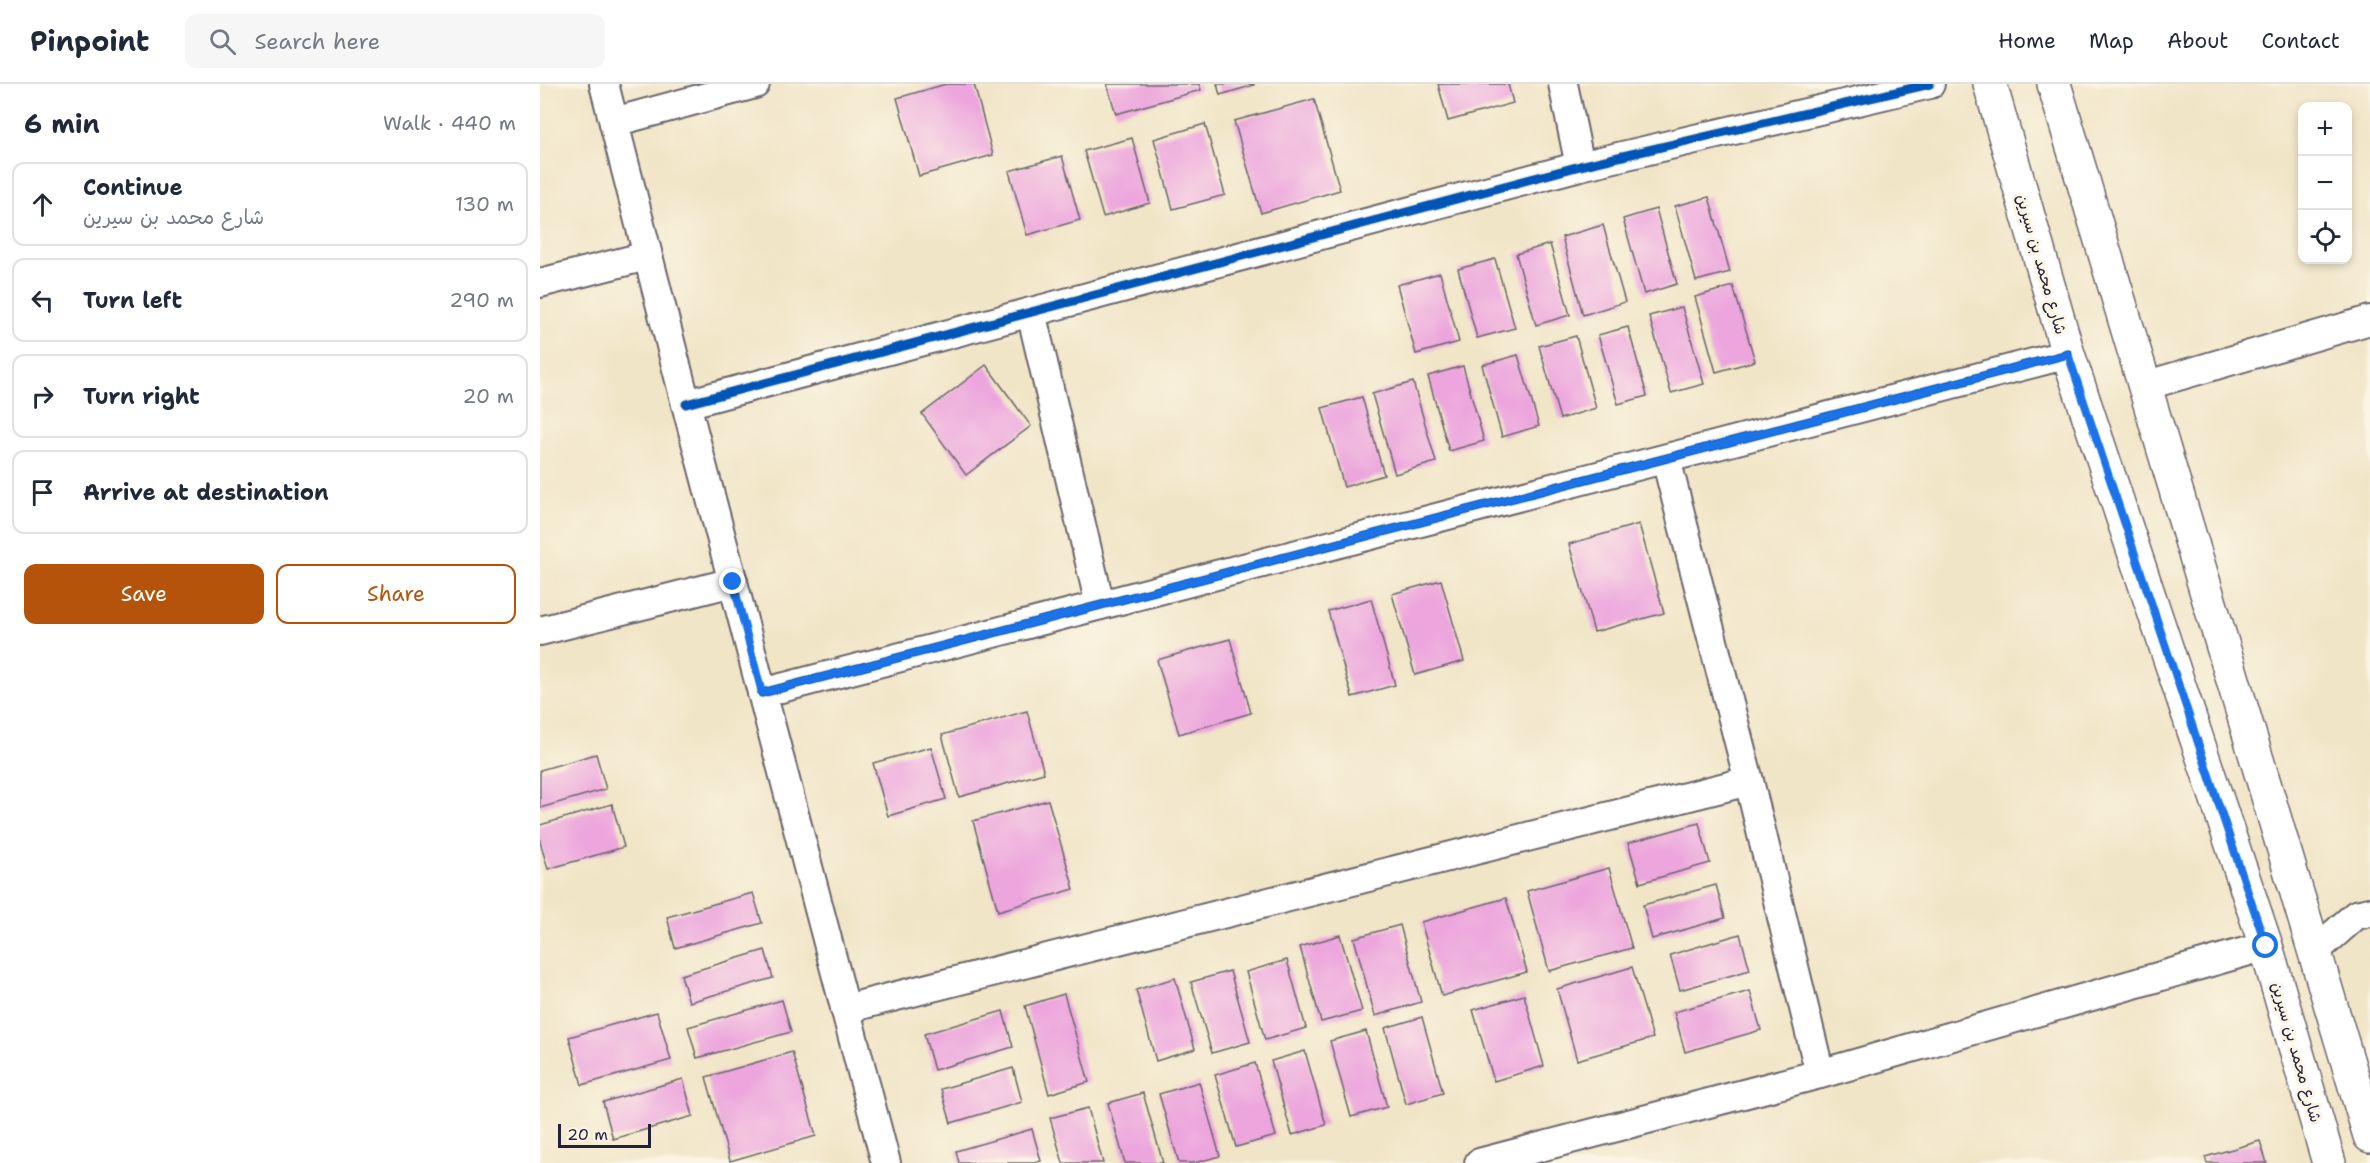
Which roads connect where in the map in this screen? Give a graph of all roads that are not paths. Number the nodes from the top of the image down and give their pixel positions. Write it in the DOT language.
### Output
graph roads {
  1 [pos="604,84"];
  2 [pos="755,84"];
  3 [pos="1563,84"];
  4 [pos="1930,84"];
  5 [pos="1990,84"];
  6 [pos="2054,84"];
  7 [pos="614,122"];
  8 [pos="1580,166"];
  9 [pos="647,256"];
  10 [pos="540,283"];
  11 [pos="1031,312"];
  12 [pos="2370,321"];
  13 [pos="2068,354"];
  14 [pos="2144,387"];
  15 [pos="686,404"];
  16 [pos="1666,459"];
  17 [pos="733,582"];
  18 [pos="1101,605"];
  19 [pos="540,631"];
  20 [pos="762,693"];
  21 [pos="1749,781"];
  22 [pos="2370,912"];
  23 [pos="2266,946"];
  24 [pos="2314,952"];
  25 [pos="845,1009"];
  26 [pos="1820,1074"];
  27 [pos="2370,1136"];
  28 [pos="1524,1157"];
  29 [pos="886,1163"];
  30 [pos="1479,1163"];
  31 [pos="2330,1163"];
  1 -- 7 [label="street"];
  2 -- 7 [label="street"];
  3 -- 8 [label="street"];
  4 -- 8 [label="street"];
  5 -- 13 [label="street, شارع محمد بن سيرين"];
  6 -- 14 [label="street"];
  7 -- 9 [label="street"];
  8 -- 11 [label="street"];
  9 -- 10 [label="street"];
  9 -- 15 [label="street"];
  11 -- 15 [label="street"];
  11 -- 18 [label="street"];
  12 -- 14 [label="street"];
  13 -- 16 [label="street"];
  13 -- 23 [label="street, شارع محمد بن سيرين"];
  14 -- 24 [label="street"];
  15 -- 17 [label="street"];
  16 -- 18 [label="street"];
  16 -- 21 [label="street"];
  17 -- 19 [label="street"];
  17 -- 20 [label="street"];
  18 -- 20 [label="street"];
  20 -- 25 [label="street"];
  21 -- 25 [label="street"];
  21 -- 26 [label="street"];
  22 -- 24 [label="street"];
  23 -- 26 [label="street"];
  23 -- 31 [label="street, شارع محمد بن سيرين"];
  24 -- 27 [label="street"];
  25 -- 29 [label="street"];
  26 -- 28 [label="street"];
  28 -- 30 [label="street"];
}
